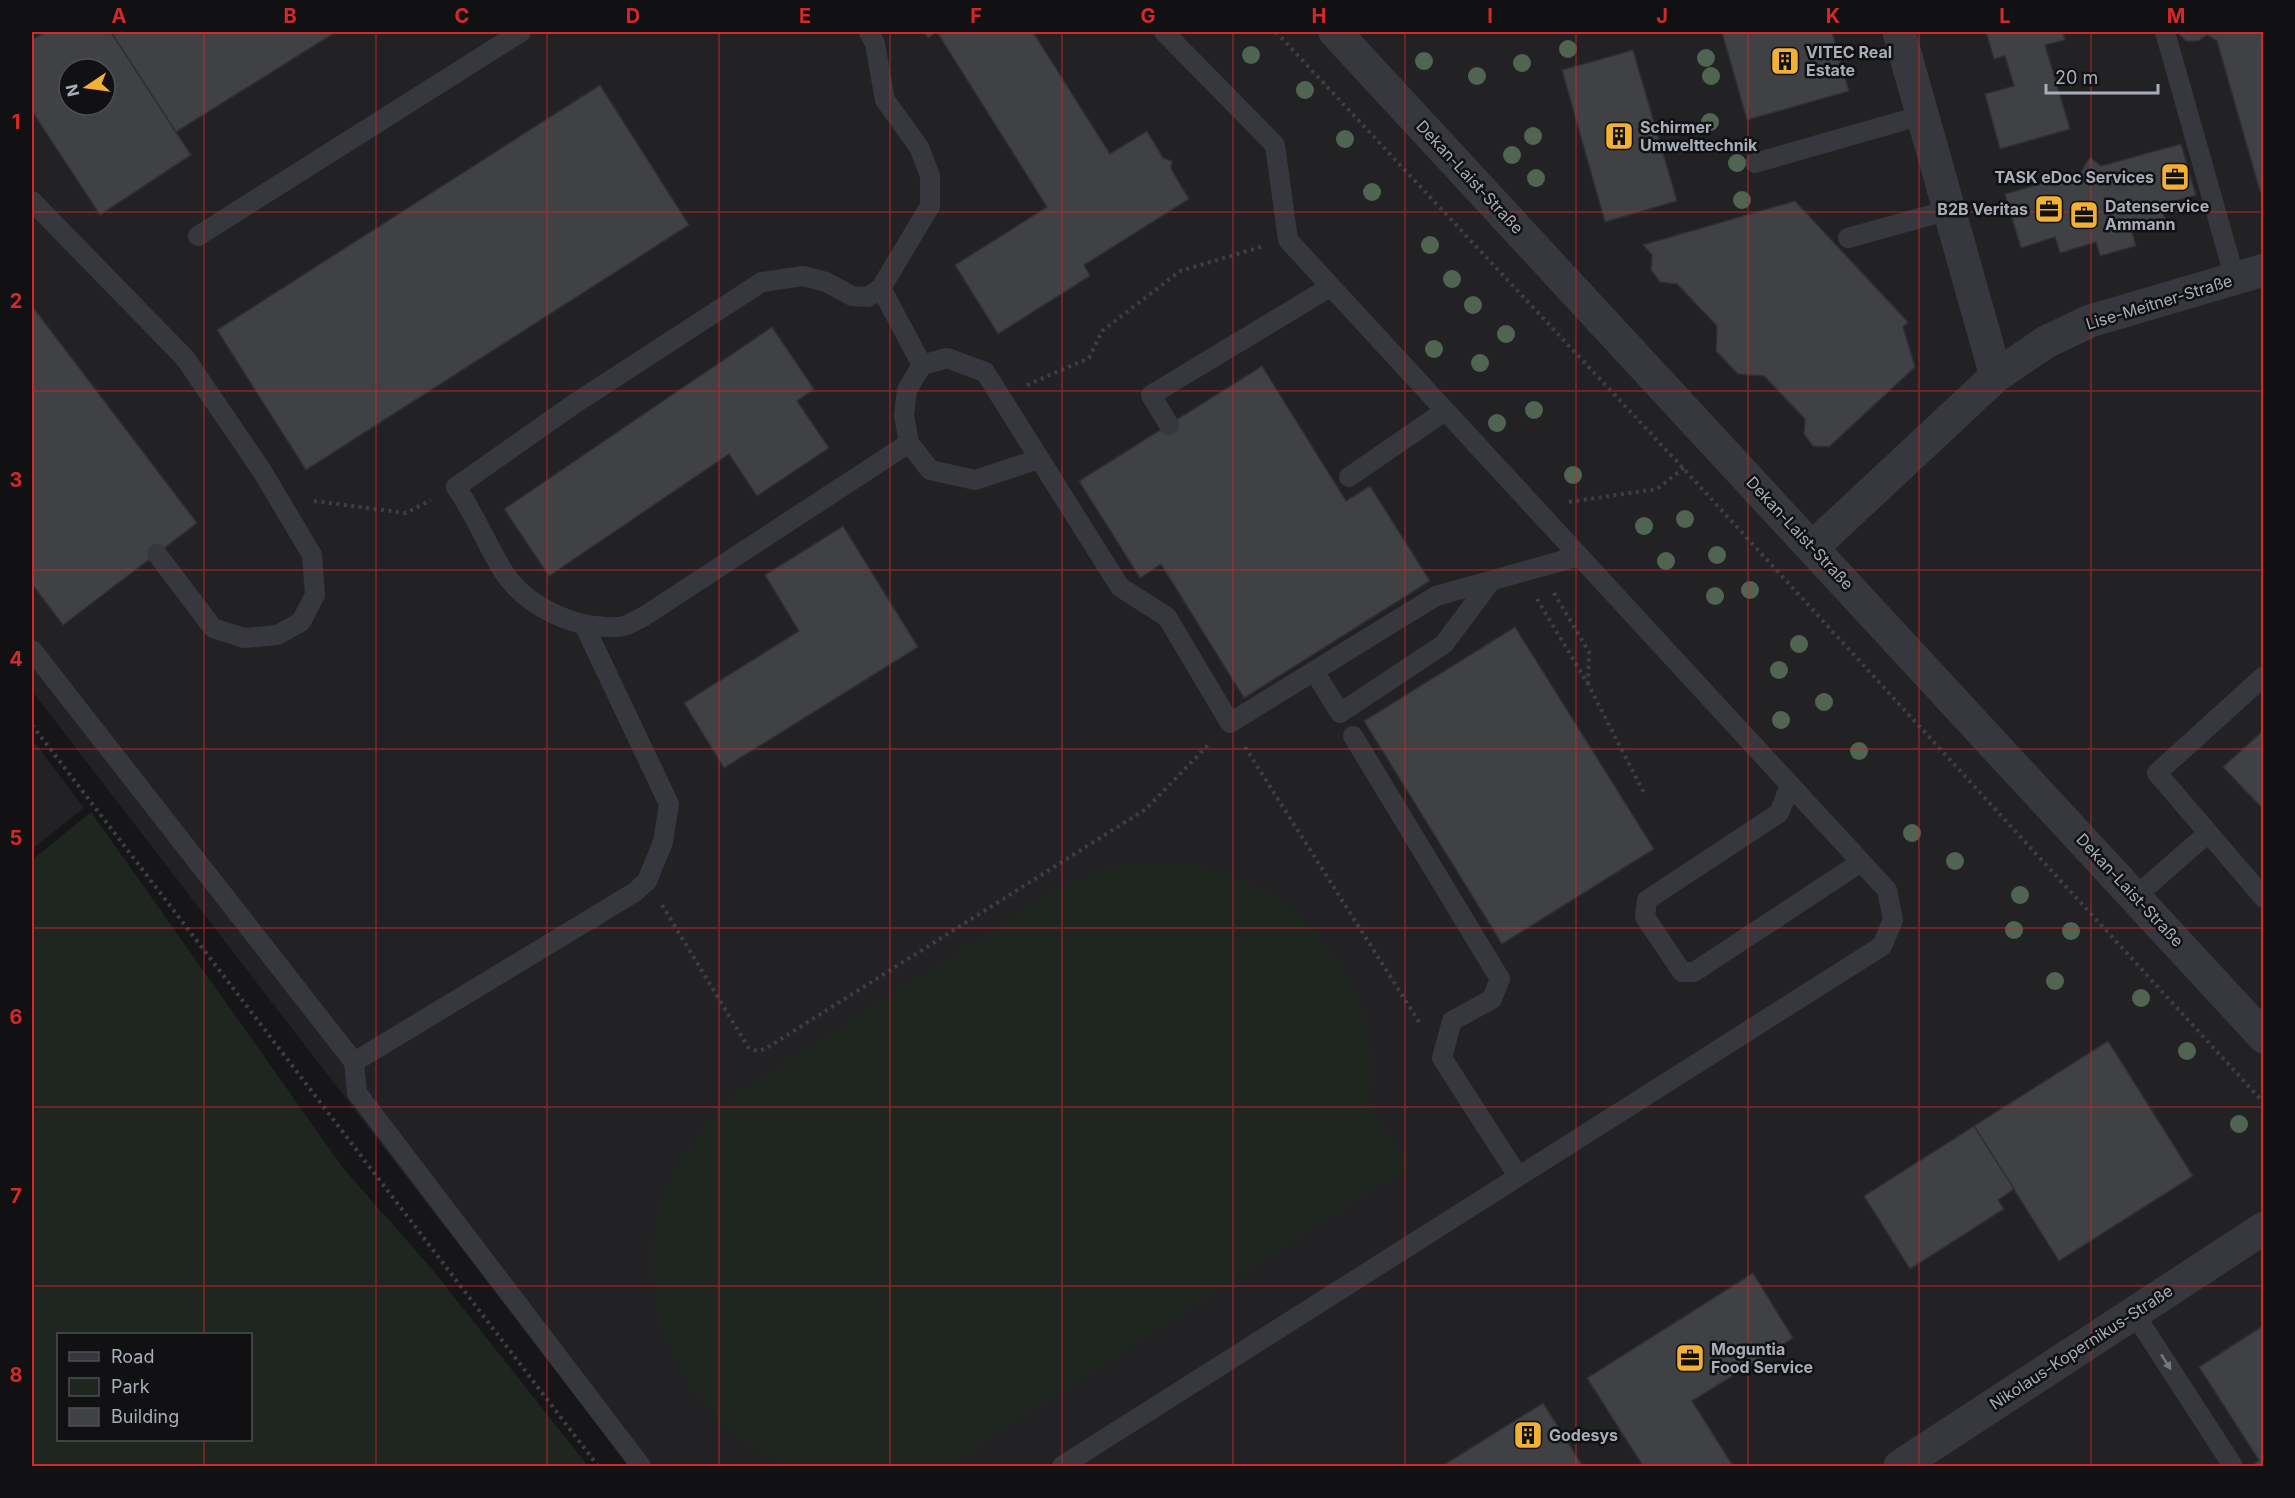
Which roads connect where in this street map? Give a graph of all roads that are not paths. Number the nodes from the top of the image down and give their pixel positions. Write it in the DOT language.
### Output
graph roads {
  1 [pos="520,32"];
  2 [pos="869,32"];
  3 [pos="1164,32"];
  4 [pos="1335,32"];
  5 [pos="1899,32"];
  6 [pos="2164,32"];
  7 [pos="1923,115"];
  8 [pos="1755,164"];
  9 [pos="32,201"];
  10 [pos="1949,210"];
  11 [pos="198,236"];
  12 [pos="1848,238"];
  13 [pos="2249,274"];
  14 [pos="1330,287"];
  15 [pos="881,288"];
  16 [pos="922,365"];
  17 [pos="1996,376"];
  18 [pos="1445,411"];
  19 [pos="1169,425"];
  20 [pos="909,443"];
  21 [pos="1039,459"];
  22 [pos="1349,477"];
  23 [pos="1813,547"];
  24 [pos="157,554"];
  25 [pos="1580,556"];
  26 [pos="1491,581"];
  27 [pos="584,625"];
  28 [pos="32,650"];
  29 [pos="1314,671"];
  30 [pos="2264,676"];
  31 [pos="1353,736"];
  32 [pos="1790,786"];
  33 [pos="2208,833"];
  34 [pos="1861,862"];
  35 [pos="2136,896"];
  36 [pos="2264,898"];
  37 [pos="2264,1037"];
  38 [pos="354,1062"];
  39 [pos="1518,1176"];
  40 [pos="2264,1228"];
  41 [pos="2134,1313"];
  42 [pos="641,1467"];
  43 [pos="1062,1467"];
  44 [pos="1899,1467"];
  45 [pos="2234,1467"];
  1 -- 11 [label="lane"];
  2 -- 15 [label="lane"];
  3 -- 14 [label="lane"];
  4 -- 23 [label="street, Dekan-Laist-Straße"];
  5 -- 7 [label="street"];
  6 -- 13 [label="lane"];
  7 -- 8 [label="lane"];
  7 -- 10 [label="street"];
  9 -- 24 [label="lane"];
  10 -- 12 [label="lane"];
  10 -- 17 [label="street"];
  13 -- 17 [label="street, Lise-Meitner-Straße"];
  14 -- 18 [label="lane"];
  14 -- 19 [label="lane"];
  15 -- 16 [label="lane"];
  15 -- 27 [label="lane"];
  16 -- 20 [label="lane"];
  16 -- 21 [label="lane"];
  17 -- 23 [label="street, Lise-Meitner-Straße"];
  18 -- 22 [label="lane"];
  18 -- 25 [label="lane"];
  20 -- 21 [label="lane"];
  20 -- 27 [label="lane"];
  21 -- 29 [label="lane"];
  23 -- 35 [label="street, Dekan-Laist-Straße"];
  25 -- 26 [label="lane"];
  25 -- 32 [label="lane"];
  26 -- 29 [label="lane"];
  26 -- 29 [label="lane"];
  27 -- 38 [label="lane"];
  28 -- 38 [label="lane"];
  30 -- 33 [label="lane"];
  31 -- 39 [label="lane"];
  32 -- 34 [label="lane"];
  32 -- 34 [label="lane"];
  33 -- 35 [label="lane"];
  33 -- 36 [label="lane"];
  34 -- 39 [label="lane"];
  35 -- 37 [label="street, Dekan-Laist-Straße"];
  38 -- 42 [label="lane"];
  39 -- 43 [label="lane"];
  40 -- 41 [label="street, Nikolaus-Kopernikus-Straße"];
  41 -- 44 [label="street, Nikolaus-Kopernikus-Straße"];
  41 -- 45 [label="lane, one-way"];
}
